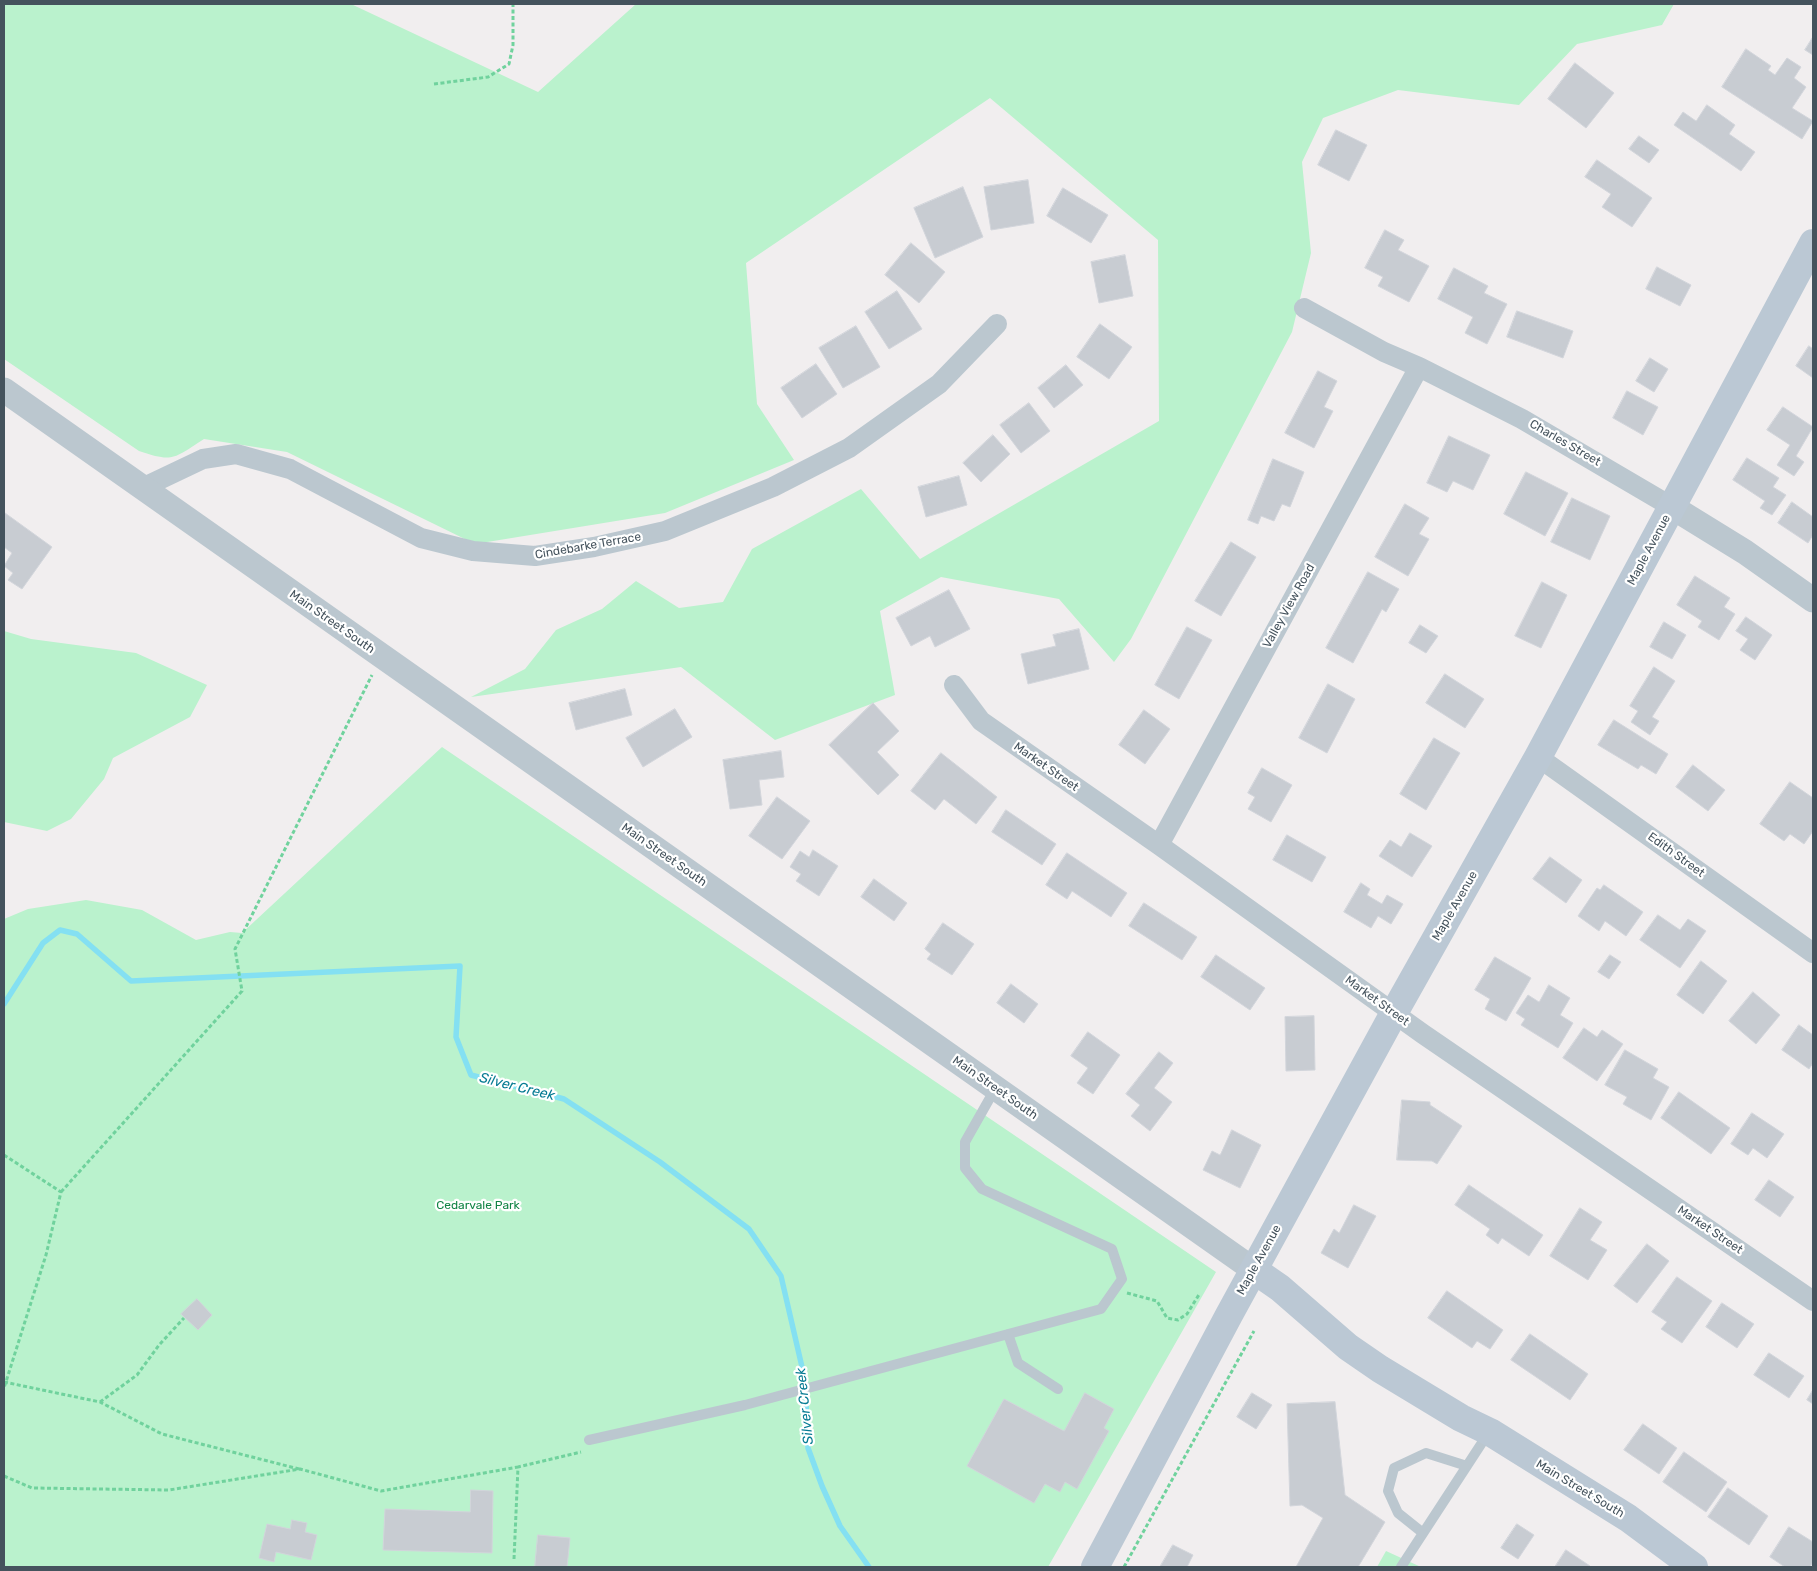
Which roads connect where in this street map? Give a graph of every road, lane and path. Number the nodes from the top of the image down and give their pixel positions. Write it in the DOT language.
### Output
graph roads {
  1 [pos="514,4"];
  2 [pos="434,84"];
  3 [pos="1813,243"];
  4 [pos="1304,308"];
  5 [pos="997,324"];
  6 [pos="1419,367"];
  7 [pos="4,390"];
  8 [pos="142,488"];
  9 [pos="1672,507"];
  10 [pos="1813,600"];
  11 [pos="372,674"];
  12 [pos="954,685"];
  13 [pos="1538,757"];
  14 [pos="1159,845"];
  15 [pos="1813,954"];
  16 [pos="1394,1013"];
  17 [pos="996,1088"];
  18 [pos="4,1156"];
  19 [pos="61,1192"];
  20 [pos="1254,1270"];
  21 [pos="1115,1290"];
  22 [pos="1200,1293"];
  23 [pos="1813,1301"];
  24 [pos="184,1318"];
  25 [pos="1254,1331"];
  26 [pos="1008,1334"];
  27 [pos="5,1382"];
  28 [pos="4,1388"];
  29 [pos="1058,1389"];
  30 [pos="100,1402"];
  31 [pos="1490,1432"];
  32 [pos="589,1440"];
  33 [pos="582,1452"];
  34 [pos="1467,1466"];
  35 [pos="518,1467"];
  36 [pos="300,1469"];
  37 [pos="4,1476"];
  38 [pos="1424,1533"];
  39 [pos="514,1560"];
  40 [pos="1095,1567"];
  41 [pos="1124,1567"];
  42 [pos="1401,1567"];
  43 [pos="1694,1567"];
  1 -- 2 [label="path"];
  3 -- 9 [label="main road, Maple Avenue"];
  4 -- 6 [label="street, Charles Street"];
  5 -- 8 [label="street, Cindebarke Terrace"];
  6 -- 9 [label="street, Charles Street"];
  6 -- 14 [label="street, Valley View Road"];
  7 -- 8 [label="street, Main Street South"];
  8 -- 17 [label="street, Main Street South"];
  9 -- 10 [label="street, Charles Street"];
  9 -- 13 [label="main road, Maple Avenue"];
  11 -- 19 [label="path"];
  12 -- 14 [label="street, Market Street"];
  13 -- 15 [label="street, Edith Street"];
  13 -- 16 [label="main road, Maple Avenue"];
  14 -- 16 [label="street, Market Street"];
  16 -- 20 [label="main road, Maple Avenue"];
  16 -- 23 [label="street, Market Street"];
  17 -- 20 [label="street, Main Street South"];
  17 -- 21 [label="lane"];
  18 -- 19 [label="path"];
  19 -- 27 [label="path"];
  20 -- 31 [label="main road, Main Street South"];
  20 -- 40 [label="main road, Maple Avenue"];
  21 -- 22 [label="path"];
  21 -- 26 [label="lane"];
  24 -- 30 [label="path"];
  25 -- 41 [label="path"];
  26 -- 29 [label="lane"];
  26 -- 32 [label="lane"];
  27 -- 28 [label="path"];
  27 -- 30 [label="path"];
  30 -- 36 [label="path"];
  31 -- 34 [label="lane"];
  31 -- 43 [label="main road, Main Street South"];
  33 -- 35 [label="path"];
  34 -- 38 [label="lane"];
  34 -- 38 [label="lane"];
  35 -- 36 [label="path"];
  35 -- 39 [label="path"];
  36 -- 37 [label="path"];
  38 -- 42 [label="lane"];
}
